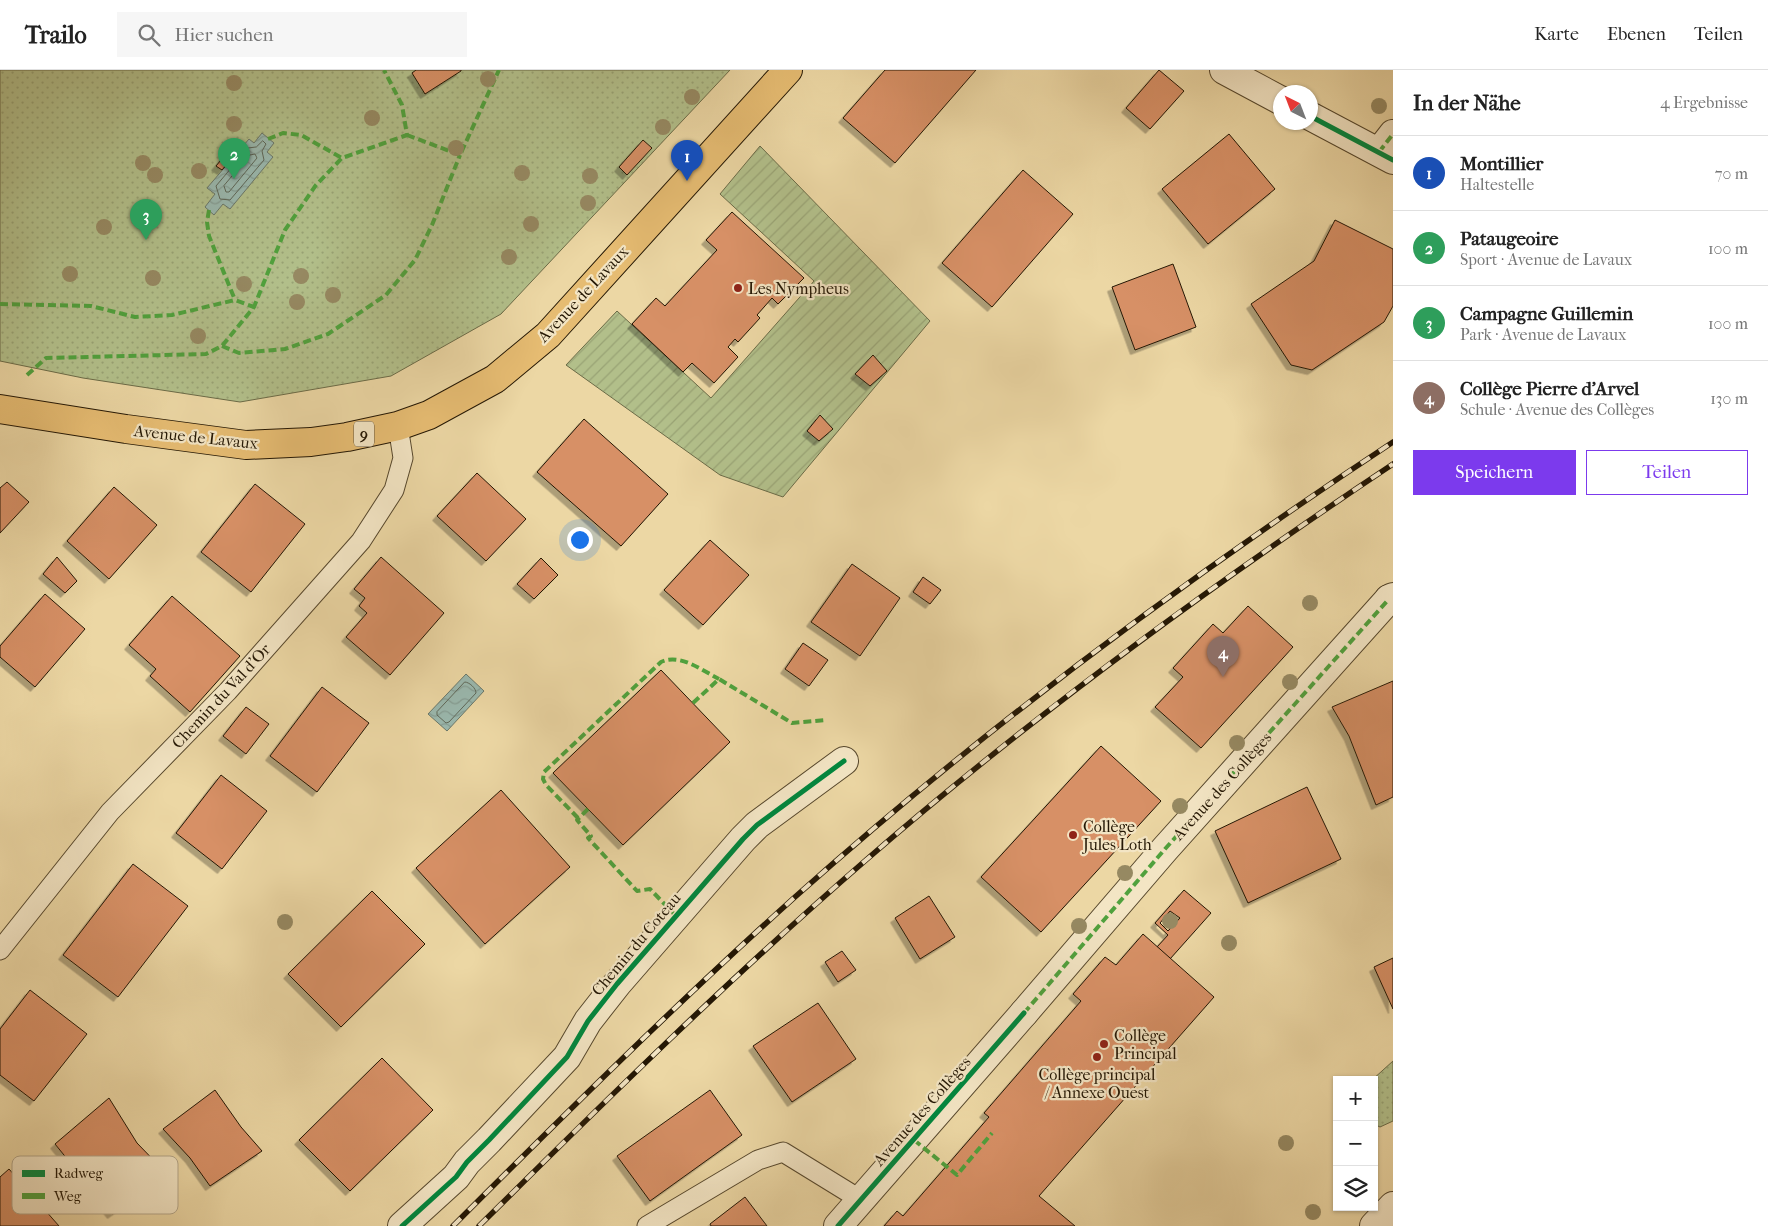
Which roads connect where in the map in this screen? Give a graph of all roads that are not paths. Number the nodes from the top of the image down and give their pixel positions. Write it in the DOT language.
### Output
graph roads {
  1 [pos="788,70"];
  2 [pos="1224,70"];
  3 [pos="1273,96"];
  4 [pos="1318,119"];
  5 [pos="1388,149"];
  6 [pos="0,409"];
  7 [pos="398,426"];
  8 [pos="1391,598"];
  9 [pos="844,761"];
  10 [pos="0,950"];
  11 [pos="861,1200"];
  12 [pos="1393,1206"];
  13 [pos="402,1226"];
  14 [pos="647,1226"];
  15 [pos="838,1226"];
  16 [pos="1374,1226"];
  1 -- 7 [label="main road, Avenue de Lavaux / 9"];
  2 -- 3 [label="street"];
  4 -- 5 [label="street"];
  6 -- 7 [label="main road, Avenue de Lavaux / 9"];
  7 -- 10 [label="lane, Chemin du Val d'Or"];
  8 -- 11 [label="street, Avenue des Collèges"];
  9 -- 13 [label="street, Chemin du Coteau"];
  11 -- 14 [label="lane"];
  11 -- 15 [label="street, Avenue des Collèges"];
  12 -- 16 [label="street"];
}
